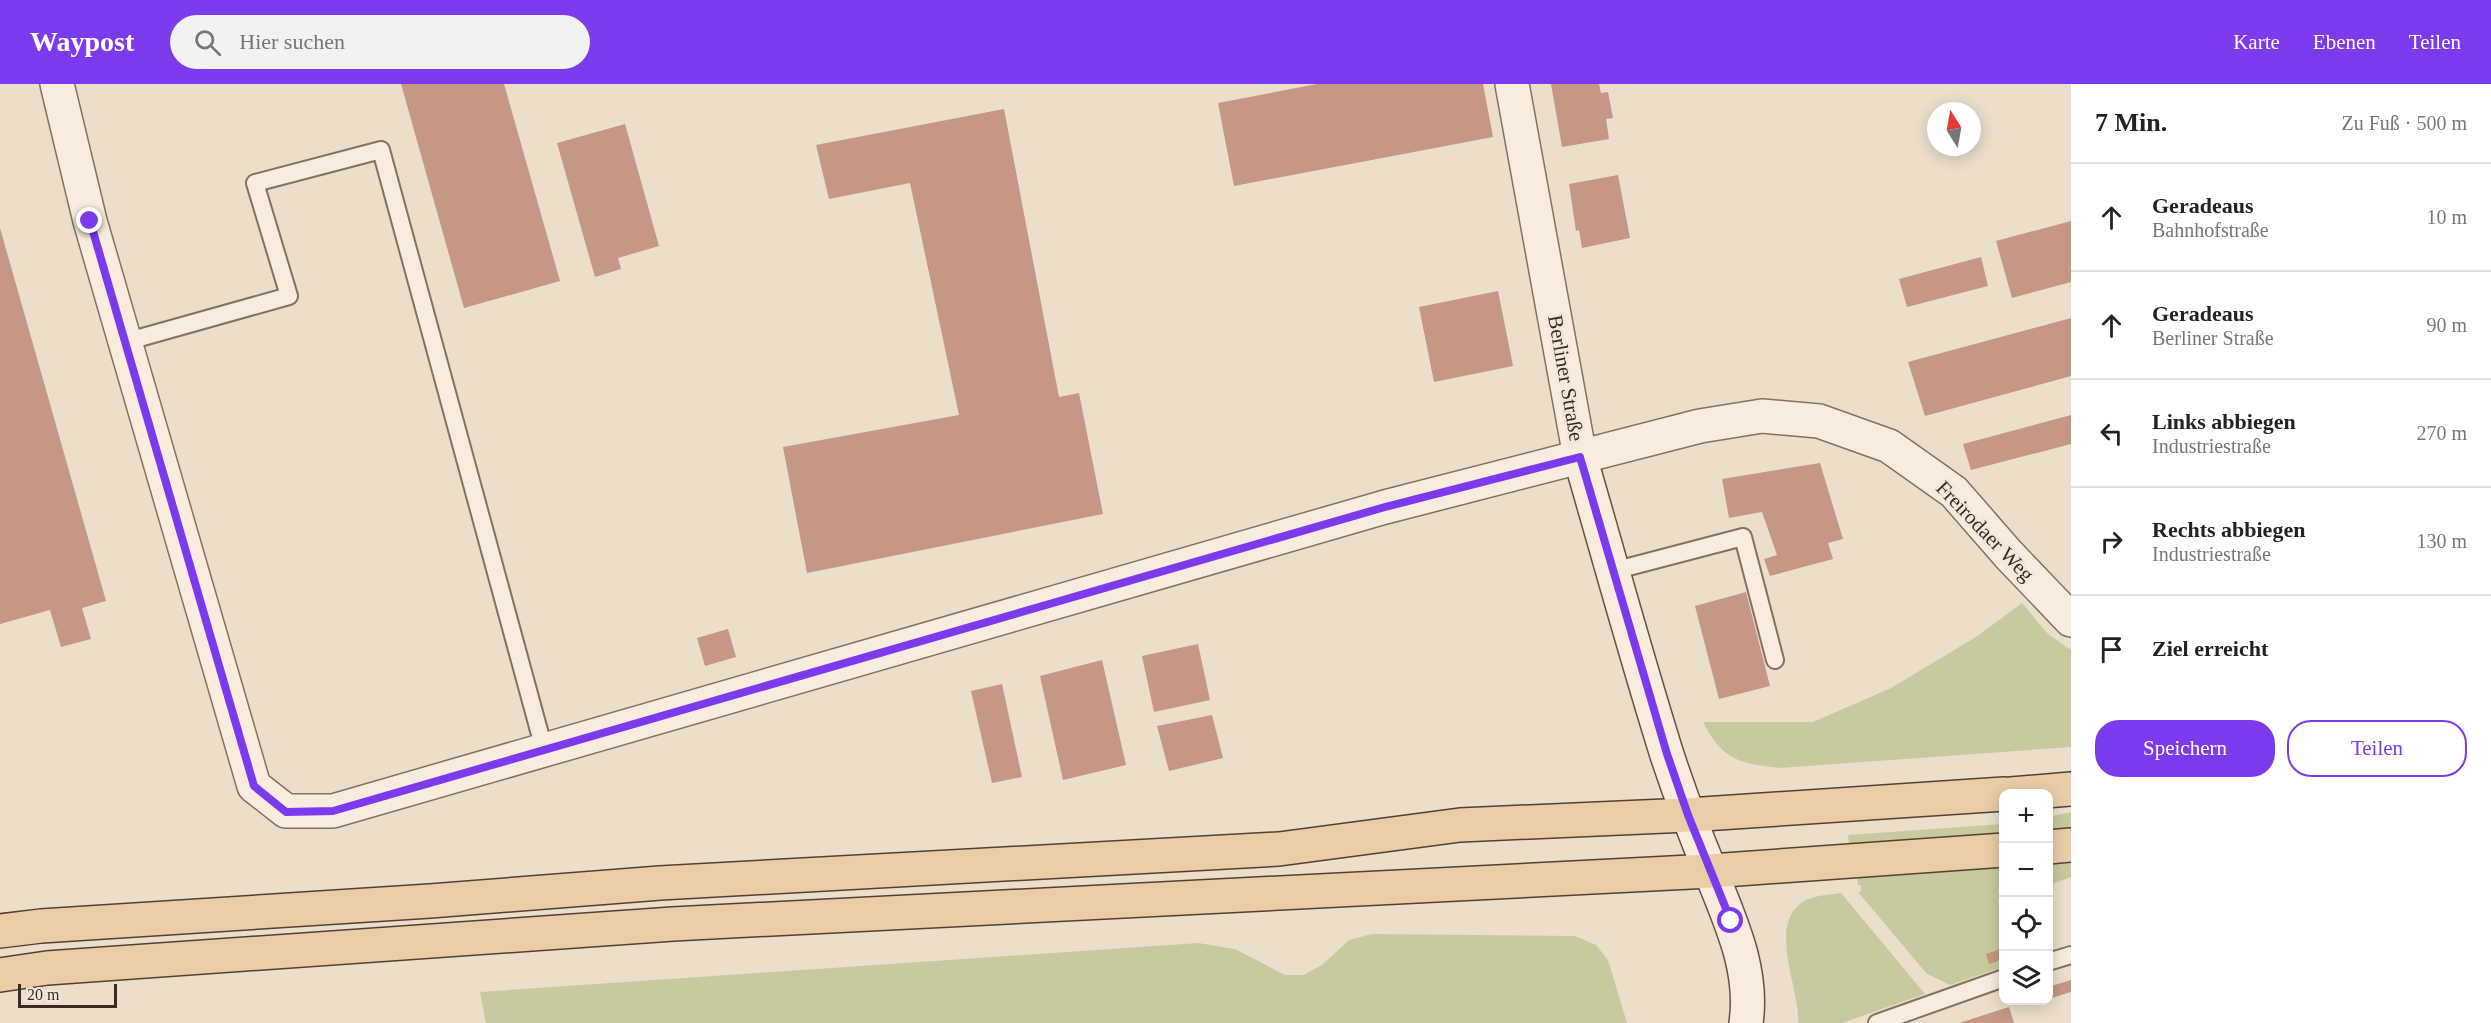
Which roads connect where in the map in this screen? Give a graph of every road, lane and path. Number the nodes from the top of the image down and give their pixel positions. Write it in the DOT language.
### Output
graph roads {
  1 [pos="57,84"];
  2 [pos="1512,84"];
  3 [pos="125,342"];
  4 [pos="1580,457"];
  5 [pos="1613,571"];
  6 [pos="2071,620"];
  7 [pos="1774,660"];
  8 [pos="544,749"];
  9 [pos="2071,789"];
  10 [pos="2053,790"];
  11 [pos="1999,794"];
  12 [pos="1688,815"];
  13 [pos="2071,845"];
  14 [pos="2053,847"];
  15 [pos="1999,850"];
  16 [pos="1710,871"];
  17 [pos="0,931"];
  18 [pos="2071,955"];
  19 [pos="2053,961"];
  20 [pos="0,975"];
  21 [pos="1999,980"];
  22 [pos="1746,1023"];
  23 [pos="1877,1023"];
  1 -- 3 [label="street, Freirodaer Weg"];
  2 -- 4 [label="street, Berliner Straße"];
  3 -- 8 [label="street, Freirodaer Weg"];
  3 -- 8 [label="lane"];
  4 -- 5 [label="street, Berliner Straße"];
  4 -- 6 [label="street, Freirodaer Weg"];
  4 -- 8 [label="street, Freirodaer Weg"];
  5 -- 7 [label="lane"];
  5 -- 12 [label="street, Berliner Straße"];
  9 -- 10 [label="main road"];
  11 -- 12 [label="main road"];
  12 -- 16 [label="street, Berliner Straße"];
  12 -- 17 [label="main road"];
  13 -- 14 [label="main road"];
  15 -- 16 [label="main road"];
  16 -- 20 [label="main road"];
  16 -- 22 [label="street, Berliner Straße"];
  18 -- 19 [label="lane"];
  21 -- 23 [label="lane"];
}
